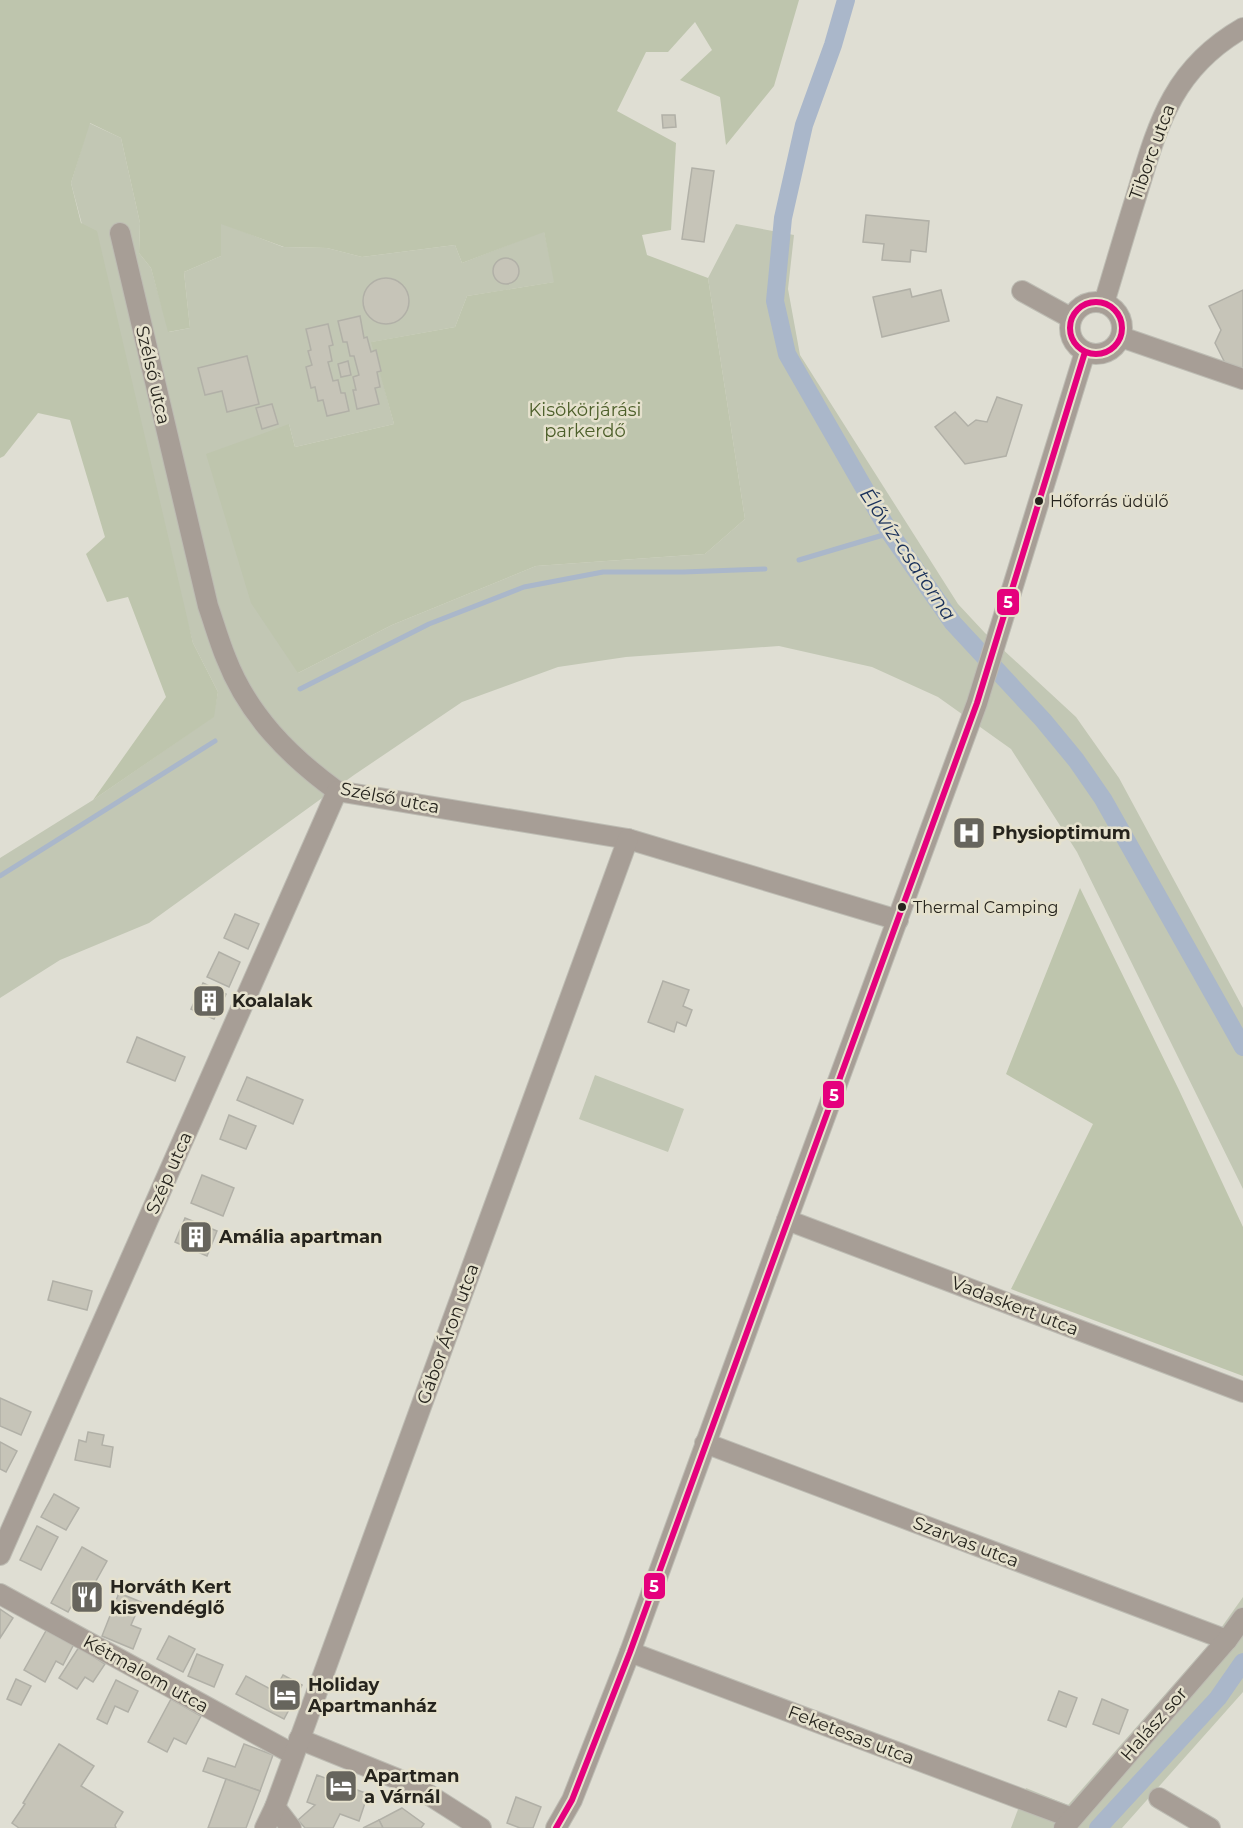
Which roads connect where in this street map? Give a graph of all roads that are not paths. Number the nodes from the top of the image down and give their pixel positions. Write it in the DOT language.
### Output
graph roads {
  1 [pos="1243,28"];
  2 [pos="120,233"];
  3 [pos="1022,291"];
  4 [pos="1104,303"];
  5 [pos="1071,318"];
  6 [pos="1121,337"];
  7 [pos="1085,352"];
  8 [pos="1243,379"];
  9 [pos="337,791"];
  10 [pos="628,839"];
  11 [pos="898,920"];
  12 [pos="787,1220"];
  13 [pos="1243,1392"];
  14 [pos="705,1443"];
  15 [pos="0,1555"];
  16 [pos="0,1594"];
  17 [pos="1243,1618"];
  18 [pos="1227,1640"];
  19 [pos="630,1652"];
  20 [pos="296,1746"];
  21 [pos="1159,1798"];
  22 [pos="572,1800"];
  23 [pos="274,1807"];
  24 [pos="1068,1823"];
  25 [pos="265,1828"];
  26 [pos="291,1828"];
  27 [pos="481,1828"];
  28 [pos="556,1828"];
  29 [pos="569,1828"];
  30 [pos="1210,1828"];
  1 -- 4 [label="street, Tiborc utca"];
  2 -- 9 [label="street, Szélső utca"];
  3 -- 5 [label="street"];
  4 -- 5 [label="street"];
  4 -- 6 [label="street"];
  5 -- 7 [label="street"];
  6 -- 7 [label="street"];
  6 -- 8 [label="street"];
  7 -- 11 [label="street"];
  9 -- 10 [label="street, Szélső utca"];
  9 -- 15 [label="street, Szép utca"];
  10 -- 11 [label="street, Szélső utca"];
  10 -- 20 [label="street, Gábor Áron utca"];
  11 -- 12 [label="street"];
  12 -- 13 [label="street, Vadaskert utca"];
  12 -- 14 [label="street"];
  14 -- 18 [label="street, Szarvas utca"];
  14 -- 19 [label="street"];
  16 -- 20 [label="street, Kétmalom utca"];
  17 -- 18 [label="street, Halász sor"];
  18 -- 24 [label="street, Halász sor"];
  19 -- 22 [label="street"];
  19 -- 24 [label="street, Feketesas utca"];
  20 -- 23 [label="street, Gábor Áron utca"];
  20 -- 27 [label="street, Kétmalom utca"];
  21 -- 30 [label="street"];
  22 -- 28 [label="street"];
  22 -- 29 [label="street"];
  23 -- 25 [label="street, Gábor Áron utca"];
  23 -- 26 [label="street"];
}
